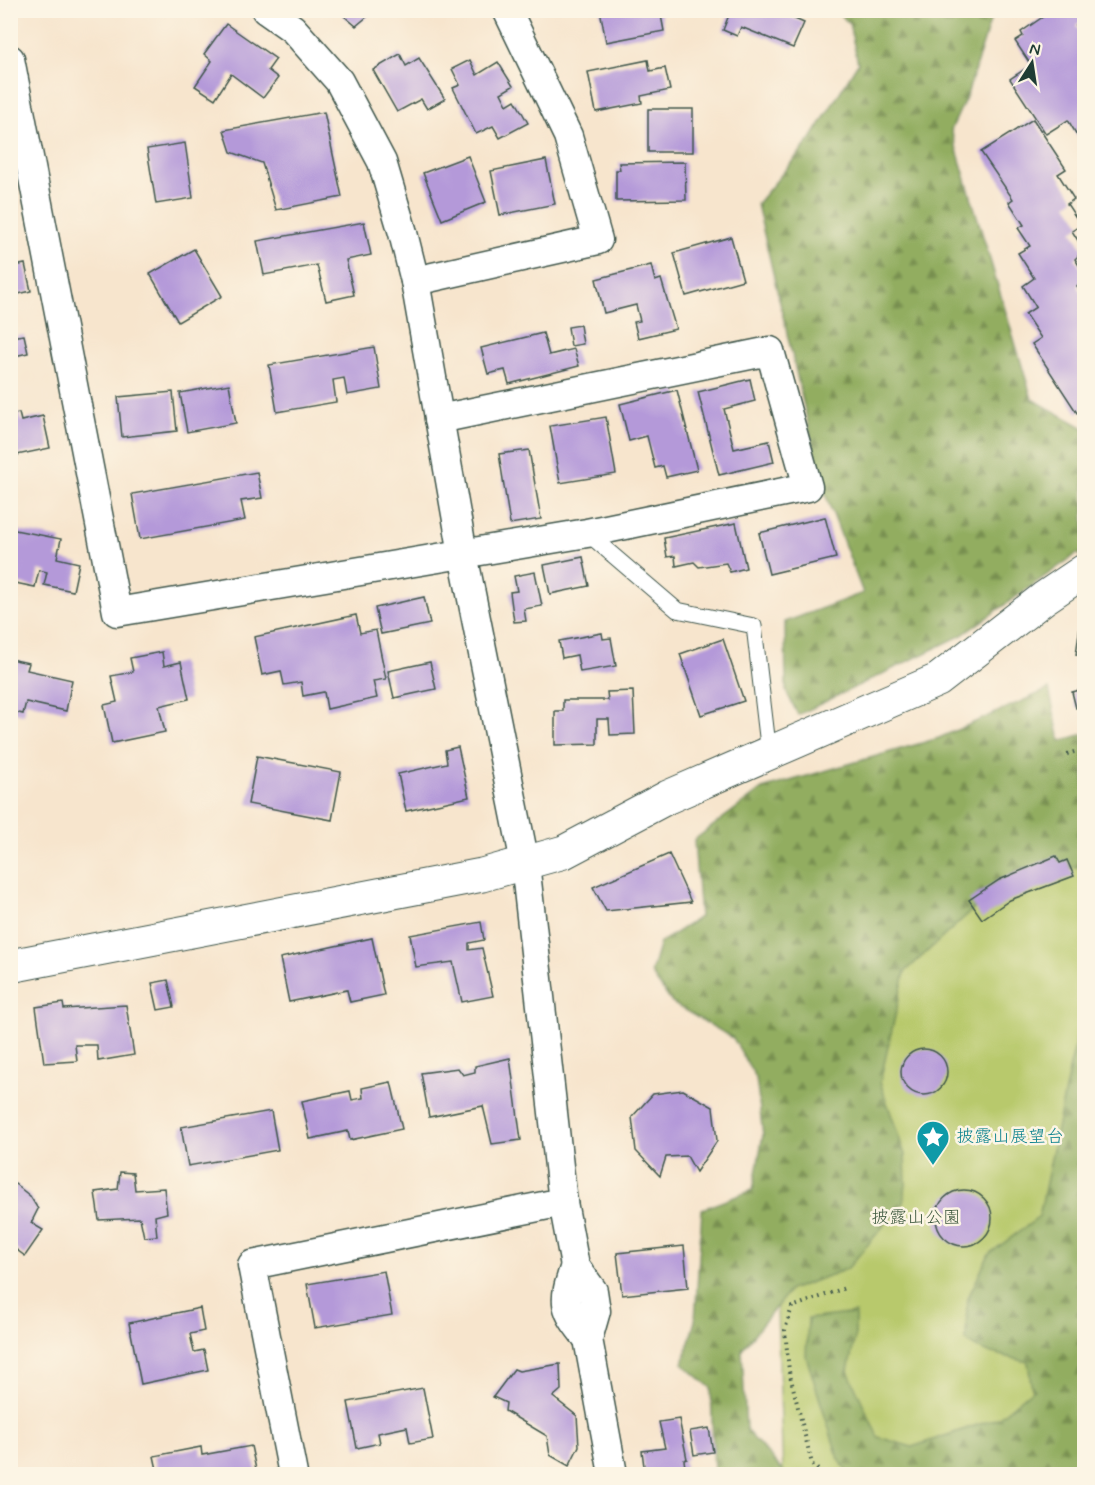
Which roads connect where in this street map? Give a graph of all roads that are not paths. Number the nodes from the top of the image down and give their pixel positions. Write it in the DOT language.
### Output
graph roads {
  1 [pos="266,10"];
  2 [pos="507,10"];
  3 [pos="10,59"];
  4 [pos="414,281"];
  5 [pos="439,419"];
  6 [pos="587,533"];
  7 [pos="463,554"];
  8 [pos="1084,571"];
  9 [pos="769,754"];
  10 [pos="525,863"];
  11 [pos="10,966"];
  12 [pos="563,1202"];
  13 [pos="293,1474"];
  14 [pos="613,1474"];
  1 -- 4 [label="street"];
  2 -- 4 [label="street"];
  3 -- 7 [label="street"];
  4 -- 5 [label="street"];
  5 -- 6 [label="street"];
  5 -- 7 [label="street"];
  6 -- 7 [label="street"];
  6 -- 9 [label="lane"];
  7 -- 10 [label="street"];
  8 -- 9 [label="street"];
  9 -- 10 [label="street"];
  10 -- 11 [label="street"];
  10 -- 12 [label="street"];
  12 -- 13 [label="street"];
  12 -- 14 [label="street"];
}
